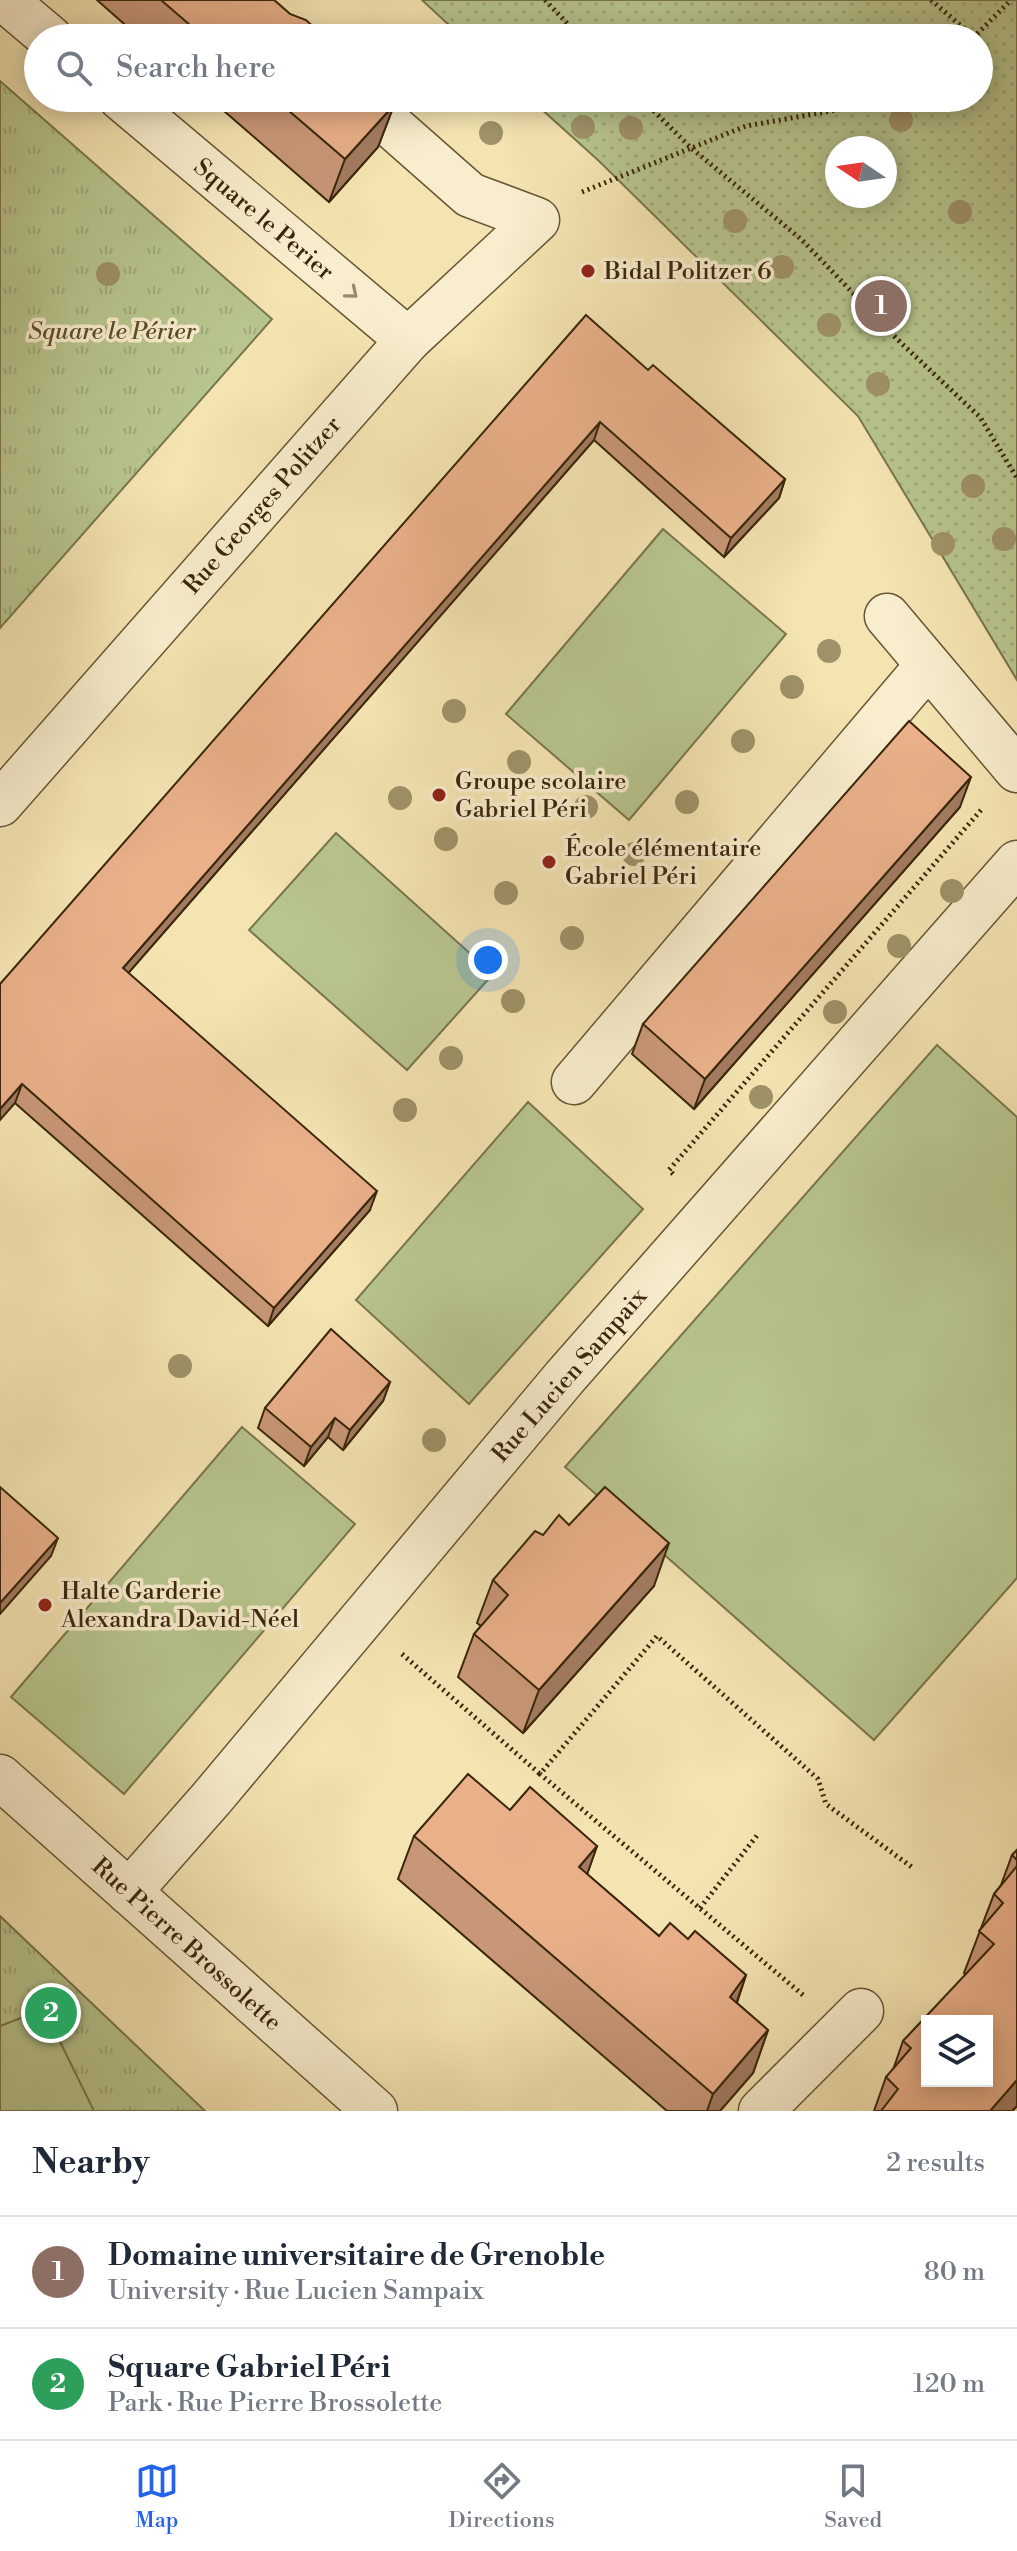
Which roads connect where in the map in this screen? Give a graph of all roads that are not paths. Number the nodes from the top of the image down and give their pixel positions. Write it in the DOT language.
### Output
graph roads {
  1 [pos="5,0"];
  2 [pos="33,24"];
  3 [pos="138,112"];
  4 [pos="376,112"];
  5 [pos="408,340"];
  6 [pos="887,616"];
  7 [pos="928,665"];
  8 [pos="1017,770"];
  9 [pos="0,804"];
  10 [pos="1017,863"];
  11 [pos="574,1082"];
  12 [pos="0,1777"];
  13 [pos="129,1892"];
  14 [pos="852,2020"];
  15 [pos="375,2111"];
  16 [pos="761,2111"];
  1 -- 2 [label="street"];
  3 -- 5 [label="street, Square le Perier, one-way"];
  4 -- 5 [label="street, Rue Georges Politzer"];
  5 -- 9 [label="street, Rue Georges Politzer"];
  6 -- 7 [label="street"];
  7 -- 8 [label="street"];
  7 -- 11 [label="street"];
  10 -- 13 [label="street, Rue Lucien Sampaix"];
  12 -- 13 [label="street, Rue Pierre Brossolette"];
  13 -- 15 [label="street, Rue Pierre Brossolette"];
  14 -- 16 [label="street"];
}
